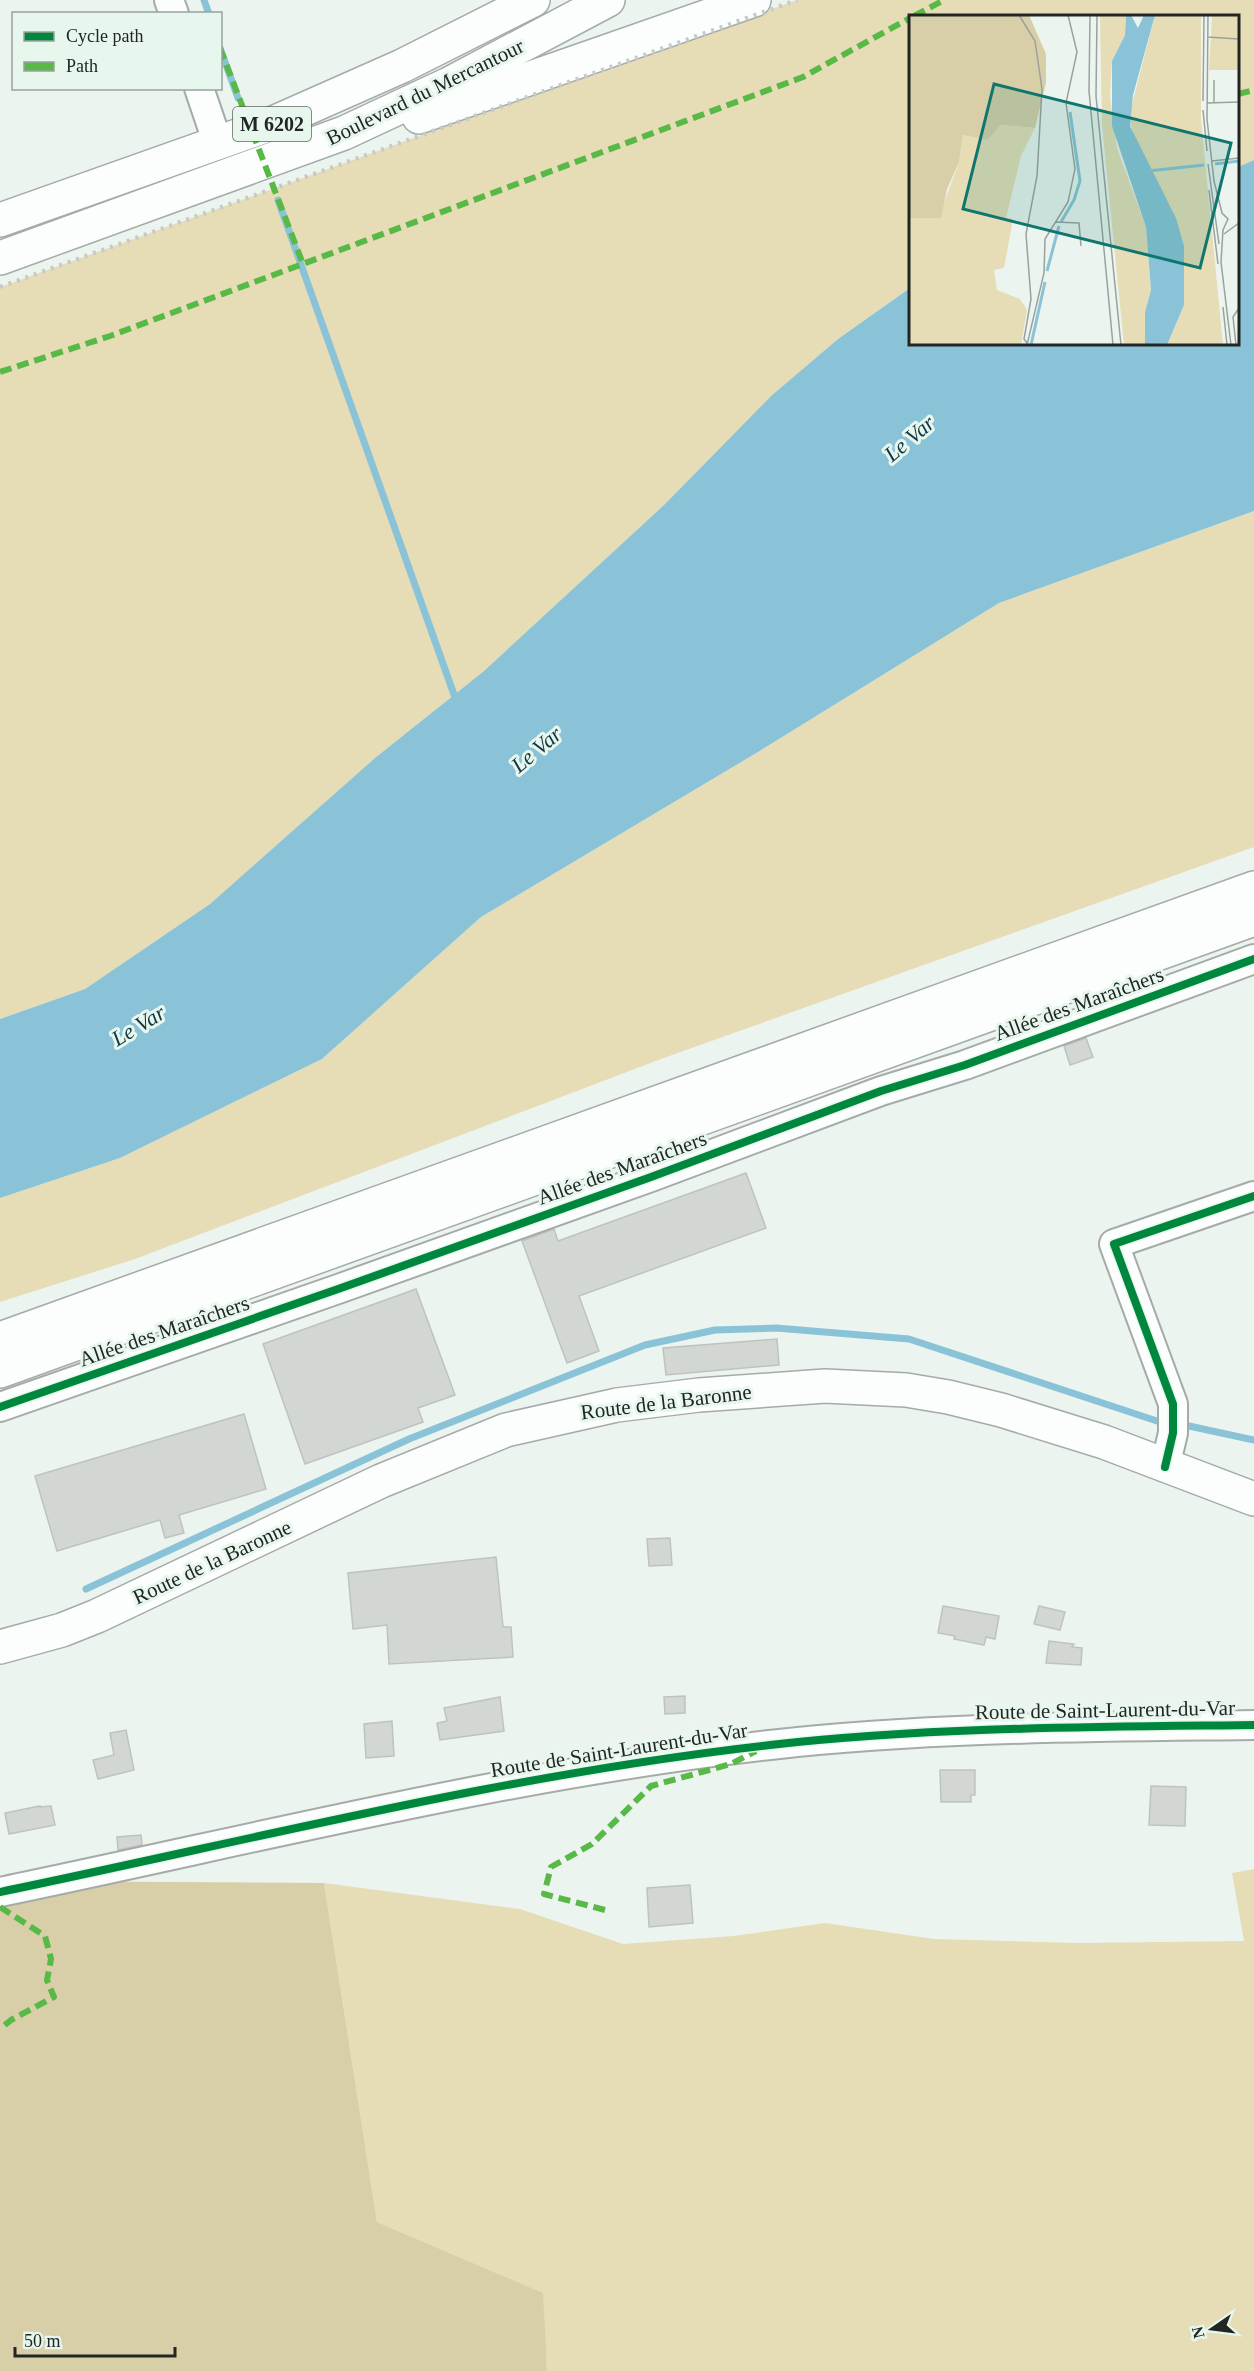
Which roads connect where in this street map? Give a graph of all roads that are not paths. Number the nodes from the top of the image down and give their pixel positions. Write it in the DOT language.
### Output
graph roads {
  1 [pos="533,0"];
  2 [pos="608,0"];
  3 [pos="754,0"];
  4 [pos="200,90"];
  5 [pos="344,134"];
  6 [pos="218,144"];
  7 [pos="0,220"];
  8 [pos="0,258"];
  9 [pos="1254,888"];
  10 [pos="1254,919"];
  11 [pos="1254,959"];
  12 [pos="1254,1196"];
  13 [pos="0,1339"];
  14 [pos="0,1371"];
  15 [pos="0,1407"];
  16 [pos="1165,1467"];
  17 [pos="1254,1499"];
  18 [pos="0,1647"];
  19 [pos="1254,1725"];
  20 [pos="0,1892"];
  1 -- 6 [label="main road, Boulevard du Mercantour / M 6202"];
  2 -- 5 [label="main road, Boulevard du Mercantour / M 6202"];
  3 -- 5 [label="main road"];
  4 -- 6 [label="street"];
  5 -- 8 [label="main road, Boulevard du Mercantour / M 6202"];
  6 -- 7 [label="main road, Boulevard du Mercantour / M 6202"];
  9 -- 13 [label="main road"];
  10 -- 14 [label="main road"];
  11 -- 15 [label="street, Allée des Maraîchers"];
  12 -- 16 [label="street"];
  16 -- 17 [label="main road, Route de la Baronne"];
  16 -- 18 [label="main road, Route de la Baronne"];
  19 -- 20 [label="street, Route de Saint-Laurent-du-Var"];
}
